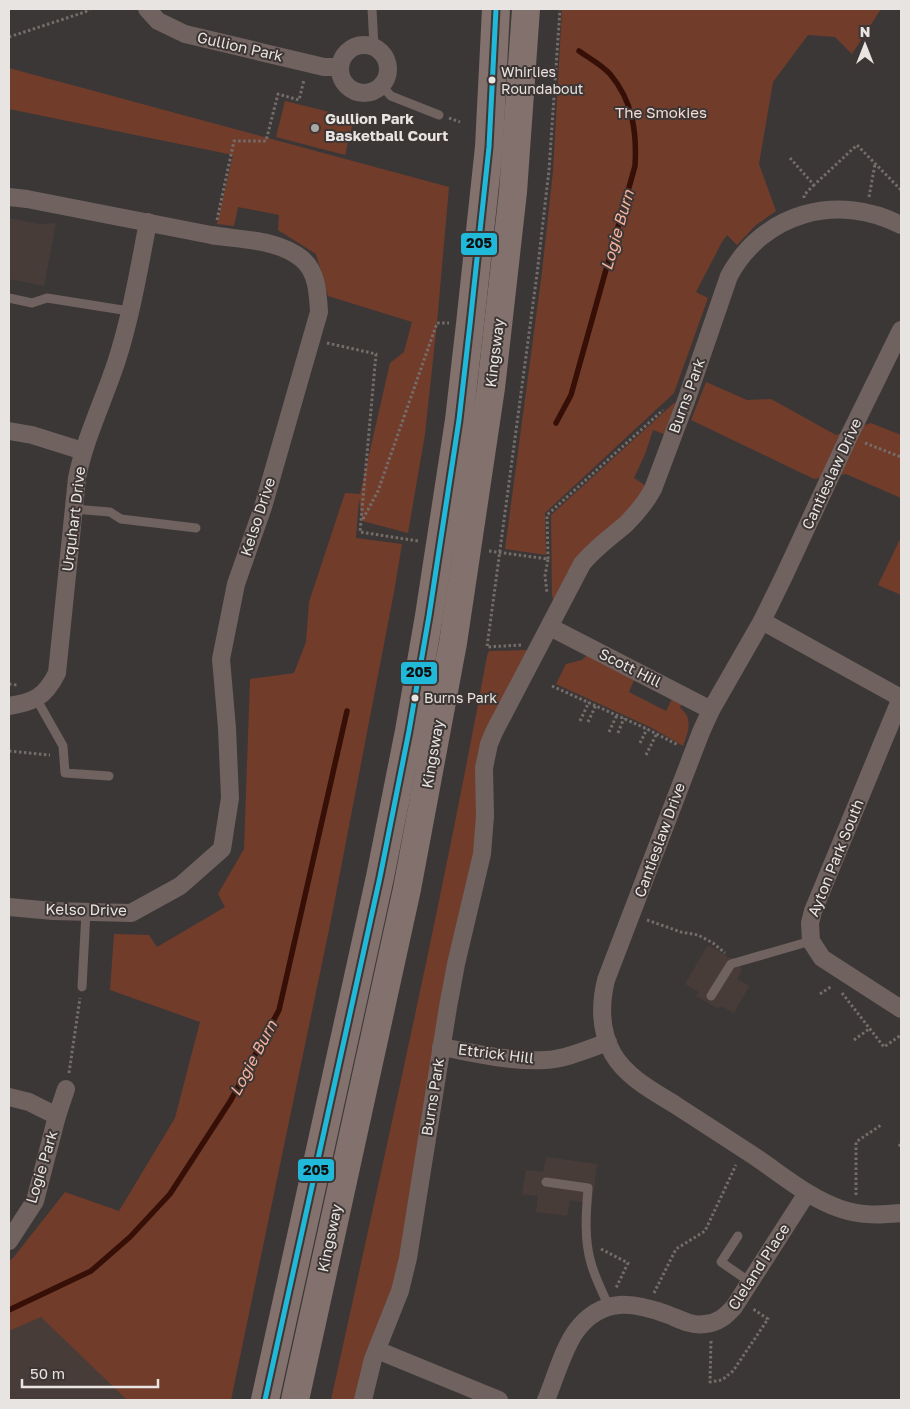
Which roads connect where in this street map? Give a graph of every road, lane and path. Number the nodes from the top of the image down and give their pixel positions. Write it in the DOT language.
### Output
graph roads {
  1 [pos="90,9"];
  2 [pos="147,9"];
  3 [pos="372,9"];
  4 [pos="496,9"];
  5 [pos="526,9"];
  6 [pos="560,9"];
  7 [pos="9,38"];
  8 [pos="374,46"];
  9 [pos="309,64"];
  10 [pos="340,67"];
  11 [pos="382,86"];
  12 [pos="439,115"];
  13 [pos="790,158"];
  14 [pos="875,163"];
  15 [pos="814,185"];
  16 [pos="901,190"];
  17 [pos="9,197"];
  18 [pos="869,201"];
  19 [pos="803,203"];
  20 [pos="148,222"];
  21 [pos="901,224"];
  22 [pos="214,235"];
  23 [pos="9,298"];
  24 [pos="129,312"];
  25 [pos="470,324"];
  26 [pos="901,330"];
  27 [pos="312,339"];
  28 [pos="686,401"];
  29 [pos="9,431"];
  30 [pos="850,436"];
  31 [pos="82,451"];
  32 [pos="901,457"];
  33 [pos="72,509"];
  34 [pos="362,522"];
  35 [pos="196,528"];
  36 [pos="360,532"];
  37 [pos="548,560"];
  38 [pos="762,621"];
  39 [pos="550,626"];
  40 [pos="539,645"];
  41 [pos="552,686"];
  42 [pos="901,698"];
  43 [pos="36,700"];
  44 [pos="589,702"];
  45 [pos="9,706"];
  46 [pos="596,706"];
  47 [pos="711,710"];
  48 [pos="617,716"];
  49 [pos="624,718"];
  50 [pos="580,721"];
  51 [pos="588,722"];
  52 [pos="646,728"];
  53 [pos="609,732"];
  54 [pos="618,733"];
  55 [pos="657,733"];
  56 [pos="640,743"];
  57 [pos="684,748"];
  58 [pos="9,751"];
  59 [pos="646,755"];
  60 [pos="64,756"];
  61 [pos="109,776"];
  62 [pos="9,907"];
  63 [pos="86,912"];
  64 [pos="645,918"];
  65 [pos="811,941"];
  66 [pos="731,964"];
  67 [pos="842,970"];
  68 [pos="82,987"];
  69 [pos="841,992"];
  70 [pos="820,994"];
  71 [pos="711,996"];
  72 [pos="901,1009"];
  73 [pos="869,1029"];
  74 [pos="901,1035"];
  75 [pos="854,1040"];
  76 [pos="608,1042"];
  77 [pos="441,1047"];
  78 [pos="66,1089"];
  79 [pos="9,1097"];
  80 [pos="57,1116"];
  81 [pos="881,1125"];
  82 [pos="745,1150"];
  83 [pos="546,1182"];
  84 [pos="807,1193"];
  85 [pos="901,1213"];
  86 [pos="856,1214"];
  87 [pos="738,1236"];
  88 [pos="9,1241"];
  89 [pos="587,1242"];
  90 [pos="750,1282"];
  91 [pos="739,1299"];
  92 [pos="609,1307"];
  93 [pos="647,1307"];
  94 [pos="712,1323"];
  95 [pos="377,1350"];
  96 [pos="265,1400"];
  97 [pos="295,1400"];
  98 [pos="363,1400"];
  99 [pos="498,1400"];
  100 [pos="546,1400"];
  1 -- 7 [label="path"];
  2 -- 9 [label="street, Gullion Park"];
  3 -- 8 [label="lane"];
  4 -- 25 [label="highway, Kingsway"];
  5 -- 97 [label="highway, Kingsway"];
  6 -- 40 [label="path"];
  8 -- 10 [label="street"];
  8 -- 11 [label="street"];
  9 -- 10 [label="street, Gullion Park"];
  9 -- 22 [label="path"];
  10 -- 11 [label="street"];
  11 -- 12 [label="lane"];
  13 -- 15 [label="path"];
  14 -- 15 [label="path"];
  14 -- 16 [label="path"];
  14 -- 18 [label="path"];
  15 -- 19 [label="path"];
  17 -- 20 [label="street, Kelso Drive"];
  20 -- 22 [label="street, Kelso Drive"];
  20 -- 24 [label="street, Urquhart Drive"];
  21 -- 28 [label="street, Burns Park"];
  22 -- 27 [label="street, Kelso Drive"];
  23 -- 24 [label="lane"];
  24 -- 31 [label="street, Urquhart Drive"];
  25 -- 34 [label="path"];
  25 -- 96 [label="highway, Kingsway"];
  26 -- 30 [label="street, Cantieslaw Drive"];
  27 -- 34 [label="path"];
  27 -- 63 [label="street, Kelso Drive"];
  28 -- 37 [label="path"];
  28 -- 39 [label="street, Burns Park"];
  29 -- 31 [label="street"];
  30 -- 32 [label="path"];
  30 -- 38 [label="street, Cantieslaw Drive"];
  31 -- 33 [label="street, Urquhart Drive"];
  33 -- 35 [label="lane"];
  33 -- 43 [label="street, Urquhart Drive"];
  34 -- 36 [label="path"];
  38 -- 42 [label="street, Ayton Park South"];
  38 -- 47 [label="street, Cantieslaw Drive"];
  39 -- 40 [label="street, Burns Park"];
  39 -- 47 [label="street, Scott Hill"];
  40 -- 77 [label="street, Burns Park"];
  41 -- 44 [label="path"];
  42 -- 65 [label="street, Ayton Park South"];
  43 -- 45 [label="street"];
  43 -- 60 [label="lane"];
  44 -- 46 [label="path"];
  44 -- 50 [label="path"];
  46 -- 48 [label="path"];
  46 -- 51 [label="path"];
  47 -- 76 [label="street, Cantieslaw Drive"];
  48 -- 49 [label="path"];
  48 -- 53 [label="path"];
  49 -- 52 [label="path"];
  49 -- 54 [label="path"];
  52 -- 55 [label="path"];
  52 -- 56 [label="path"];
  55 -- 57 [label="path"];
  55 -- 59 [label="path"];
  58 -- 60 [label="path"];
  60 -- 61 [label="lane"];
  62 -- 63 [label="street, Kelso Drive"];
  63 -- 68 [label="lane"];
  64 -- 66 [label="path"];
  65 -- 66 [label="lane"];
  65 -- 67 [label="street"];
  66 -- 71 [label="lane"];
  67 -- 70 [label="path"];
  67 -- 72 [label="street"];
  68 -- 78 [label="path"];
  69 -- 73 [label="path"];
  73 -- 74 [label="path"];
  73 -- 75 [label="path"];
  76 -- 77 [label="street, Ettrick Hill"];
  76 -- 82 [label="street, Cantieslaw Drive"];
  77 -- 95 [label="street, Burns Park"];
  78 -- 80 [label="street, Logie Park"];
  79 -- 80 [label="street, Logie Park"];
  80 -- 88 [label="street, Logie Park"];
  81 -- 86 [label="path"];
  82 -- 84 [label="street, Cantieslaw Drive"];
  82 -- 93 [label="path"];
  83 -- 89 [label="lane"];
  84 -- 86 [label="street, Cantieslaw Drive"];
  84 -- 90 [label="street, Cleland Place"];
  85 -- 86 [label="street, Cantieslaw Drive"];
  87 -- 90 [label="lane"];
  89 -- 92 [label="lane"];
  89 -- 92 [label="path"];
  90 -- 91 [label="street, Cleland Place"];
  91 -- 94 [label="street, Cleland Place"];
  91 -- 94 [label="path"];
  92 -- 93 [label="street"];
  92 -- 100 [label="street"];
  93 -- 94 [label="street"];
  95 -- 98 [label="street, Burns Park"];
  95 -- 99 [label="street"];
}
